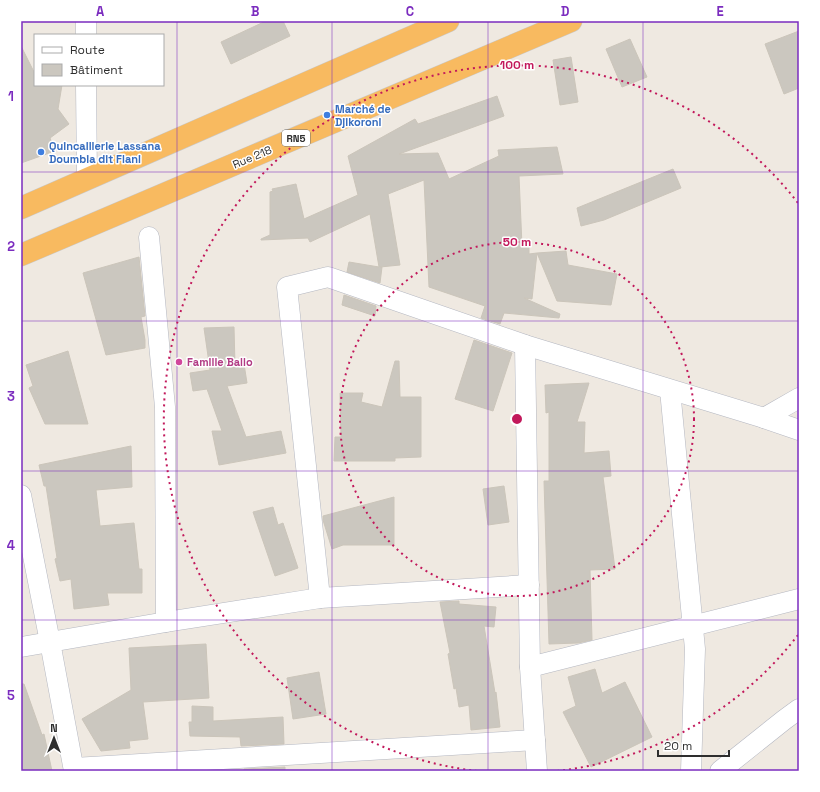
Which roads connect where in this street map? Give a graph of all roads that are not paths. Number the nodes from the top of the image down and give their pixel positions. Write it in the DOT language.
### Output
graph roads {
  1 [pos="86,21"];
  2 [pos="448,21"];
  3 [pos="571,21"];
  4 [pos="86,34"];
  5 [pos="86,86"];
  6 [pos="87,178"];
  7 [pos="21,208"];
  8 [pos="149,236"];
  9 [pos="21,255"];
  10 [pos="525,345"];
  11 [pos="670,390"];
  12 [pos="799,398"];
  13 [pos="764,418"];
  14 [pos="799,430"];
  15 [pos="21,495"];
  16 [pos="529,585"];
  17 [pos="320,598"];
  18 [pos="799,599"];
  19 [pos="166,622"];
  20 [pos="693,626"];
  21 [pos="50,642"];
  22 [pos="21,647"];
  23 [pos="530,667"];
  24 [pos="799,709"];
  25 [pos="535,740"];
  26 [pos="225,765"];
  27 [pos="74,769"];
  28 [pos="537,771"];
  29 [pos="691,771"];
  30 [pos="720,771"];
  1 -- 4 [label="street"];
  2 -- 6 [label="highway"];
  3 -- 9 [label="highway, Rue 218 / RN5"];
  5 -- 6 [label="street"];
  6 -- 7 [label="highway"];
  8 -- 19 [label="street"];
  10 -- 11 [label="street"];
  10 -- 16 [label="street"];
  10 -- 17 [label="street"];
  11 -- 13 [label="street"];
  11 -- 20 [label="street"];
  12 -- 13 [label="street"];
  13 -- 14 [label="street"];
  15 -- 21 [label="street"];
  16 -- 17 [label="street"];
  16 -- 23 [label="street"];
  17 -- 19 [label="street"];
  18 -- 20 [label="street"];
  19 -- 21 [label="street"];
  20 -- 23 [label="street"];
  20 -- 29 [label="street"];
  21 -- 22 [label="street"];
  21 -- 27 [label="street"];
  23 -- 25 [label="street"];
  24 -- 30 [label="street"];
  25 -- 26 [label="street"];
  25 -- 28 [label="street"];
  26 -- 27 [label="street"];
}
